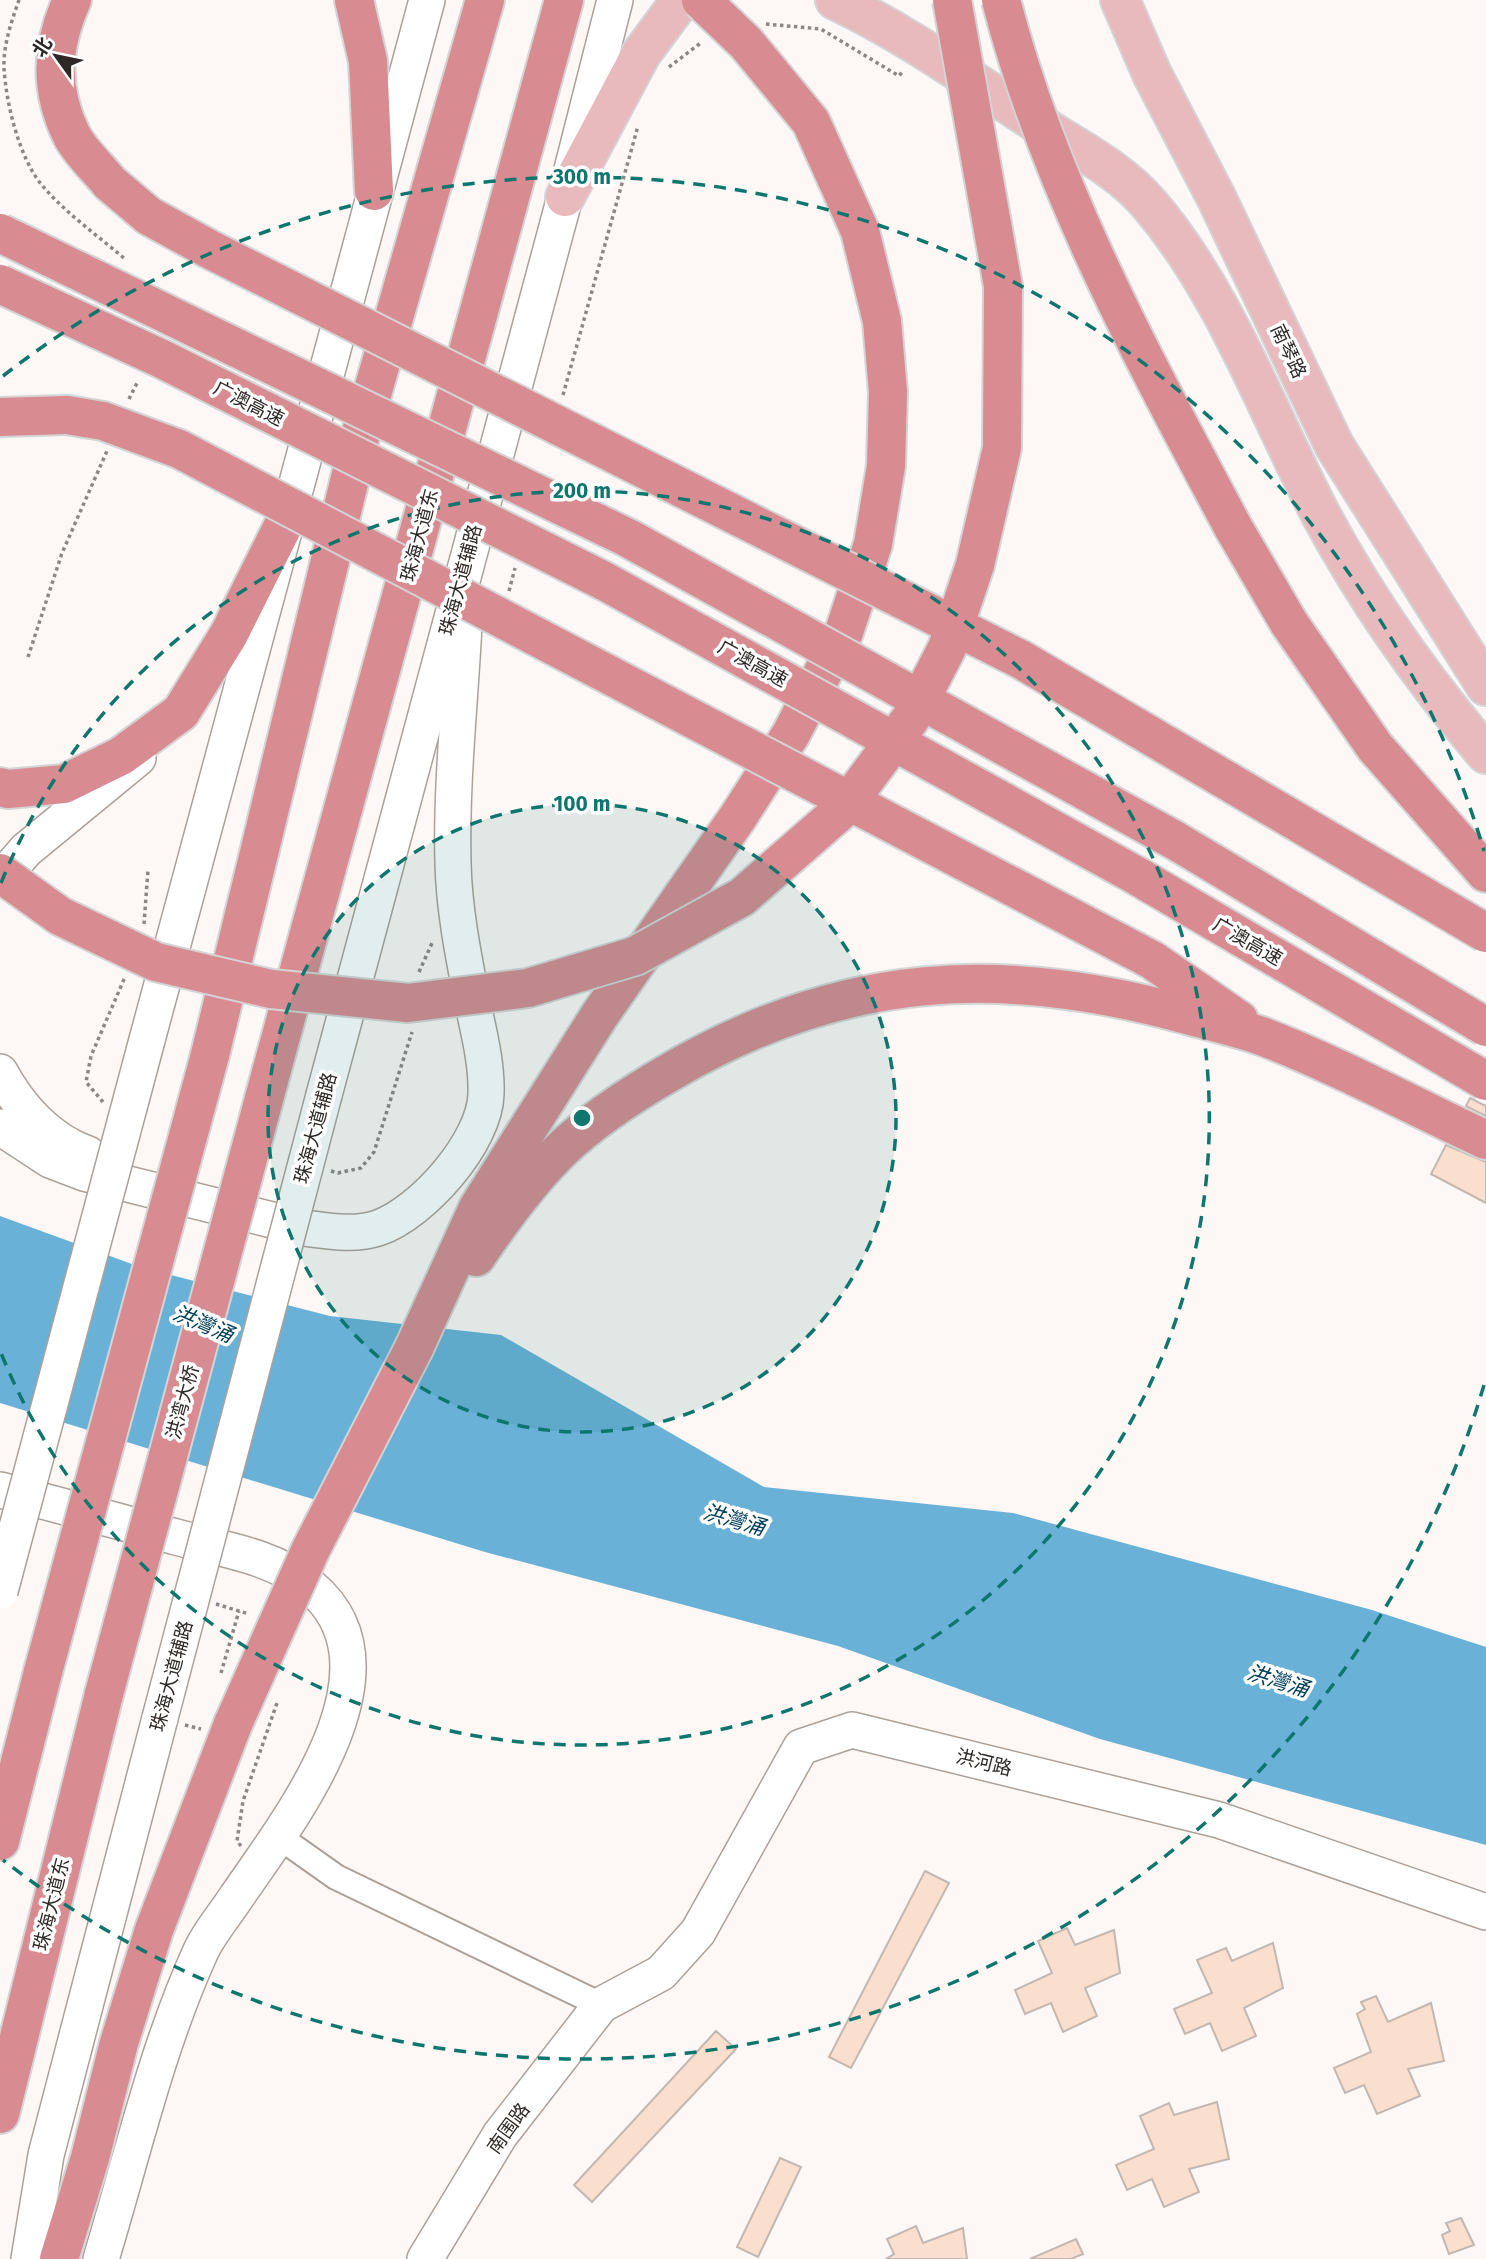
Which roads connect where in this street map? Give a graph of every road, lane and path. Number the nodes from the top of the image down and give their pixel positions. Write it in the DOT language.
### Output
graph roads {
  1 [pos="19,0"];
  2 [pos="72,0"];
  3 [pos="354,0"];
  4 [pos="427,0"];
  5 [pos="485,0"];
  6 [pos="564,0"];
  7 [pos="615,0"];
  8 [pos="681,0"];
  9 [pos="701,0"];
  10 [pos="835,0"];
  11 [pos="952,0"];
  12 [pos="1001,0"];
  13 [pos="1119,0"];
  14 [pos="374,191"];
  15 [pos="565,197"];
  16 [pos="0,233"];
  17 [pos="133,266"];
  18 [pos="0,284"];
  19 [pos="145,370"];
  20 [pos="127,403"];
  21 [pos="0,416"];
  22 [pos="111,441"];
  23 [pos="284,524"];
  24 [pos="468,550"];
  25 [pos="28,657"];
  26 [pos="1486,686"];
  27 [pos="181,712"];
  28 [pos="1486,754"];
  29 [pos="0,787"];
  30 [pos="0,873"];
  31 [pos="1486,873"];
  32 [pos="0,880"];
  33 [pos="1486,933"];
  34 [pos="1486,1027"];
  35 [pos="1263,1037"];
  36 [pos="483,1054"];
  37 [pos="272,1069"];
  38 [pos="0,1072"];
  39 [pos="1486,1081"];
  40 [pos="0,1127"];
  41 [pos="1486,1140"];
  42 [pos="489,1214"];
  43 [pos="0,1490"];
  44 [pos="0,1591"];
  45 [pos="239,1611"];
  46 [pos="220,1677"];
  47 [pos="104,1694"];
  48 [pos="160,1718"];
  49 [pos="219,1727"];
  50 [pos="278,1836"];
  51 [pos="0,1841"];
  52 [pos="1486,1912"];
  53 [pos="601,2006"];
  54 [pos="0,2115"];
  55 [pos="29,2259"];
  56 [pos="59,2259"];
  57 [pos="101,2259"];
  58 [pos="425,2259"];
  1 -- 17 [label="path"];
  2 -- 33 [label="highway, bridge"];
  3 -- 14 [label="highway"];
  4 -- 14 [label="main road"];
  5 -- 51 [label="highway, bridge"];
  6 -- 37 [label="highway, 珠海大道东"];
  7 -- 15 [label="main road, 珠海大道辅路"];
  8 -- 15 [label="main road"];
  9 -- 42 [label="highway, bridge"];
  10 -- 28 [label="main road"];
  11 -- 30 [label="highway, bridge"];
  12 -- 31 [label="highway, bridge"];
  13 -- 26 [label="main road, 南琴路"];
  14 -- 23 [label="main road"];
  15 -- 24 [label="main road, 珠海大道辅路"];
  16 -- 34 [label="highway, bridge"];
  18 -- 39 [label="highway, 广澳高速, bridge"];
  19 -- 20 [label="path"];
  21 -- 35 [label="highway, bridge"];
  22 -- 25 [label="path"];
  23 -- 27 [label="highway"];
  23 -- 44 [label="main road, bridge"];
  24 -- 36 [label="main road"];
  24 -- 48 [label="main road, 珠海大道辅路, bridge"];
  27 -- 29 [label="highway"];
  27 -- 32 [label="main road"];
  35 -- 41 [label="highway"];
  35 -- 42 [label="highway"];
  36 -- 38 [label="main road"];
  36 -- 40 [label="main road"];
  37 -- 47 [label="highway, 洪湾大桥, bridge"];
  42 -- 49 [label="highway, bridge"];
  43 -- 50 [label="main road"];
  45 -- 46 [label="path"];
  47 -- 54 [label="highway, 珠海大道东"];
  48 -- 49 [label="path"];
  48 -- 55 [label="main road, 珠海大道辅路"];
  49 -- 56 [label="highway"];
  50 -- 53 [label="street"];
  50 -- 57 [label="main road"];
  52 -- 53 [label="main road, 洪河路"];
  53 -- 58 [label="main road, 南围路"];
}
